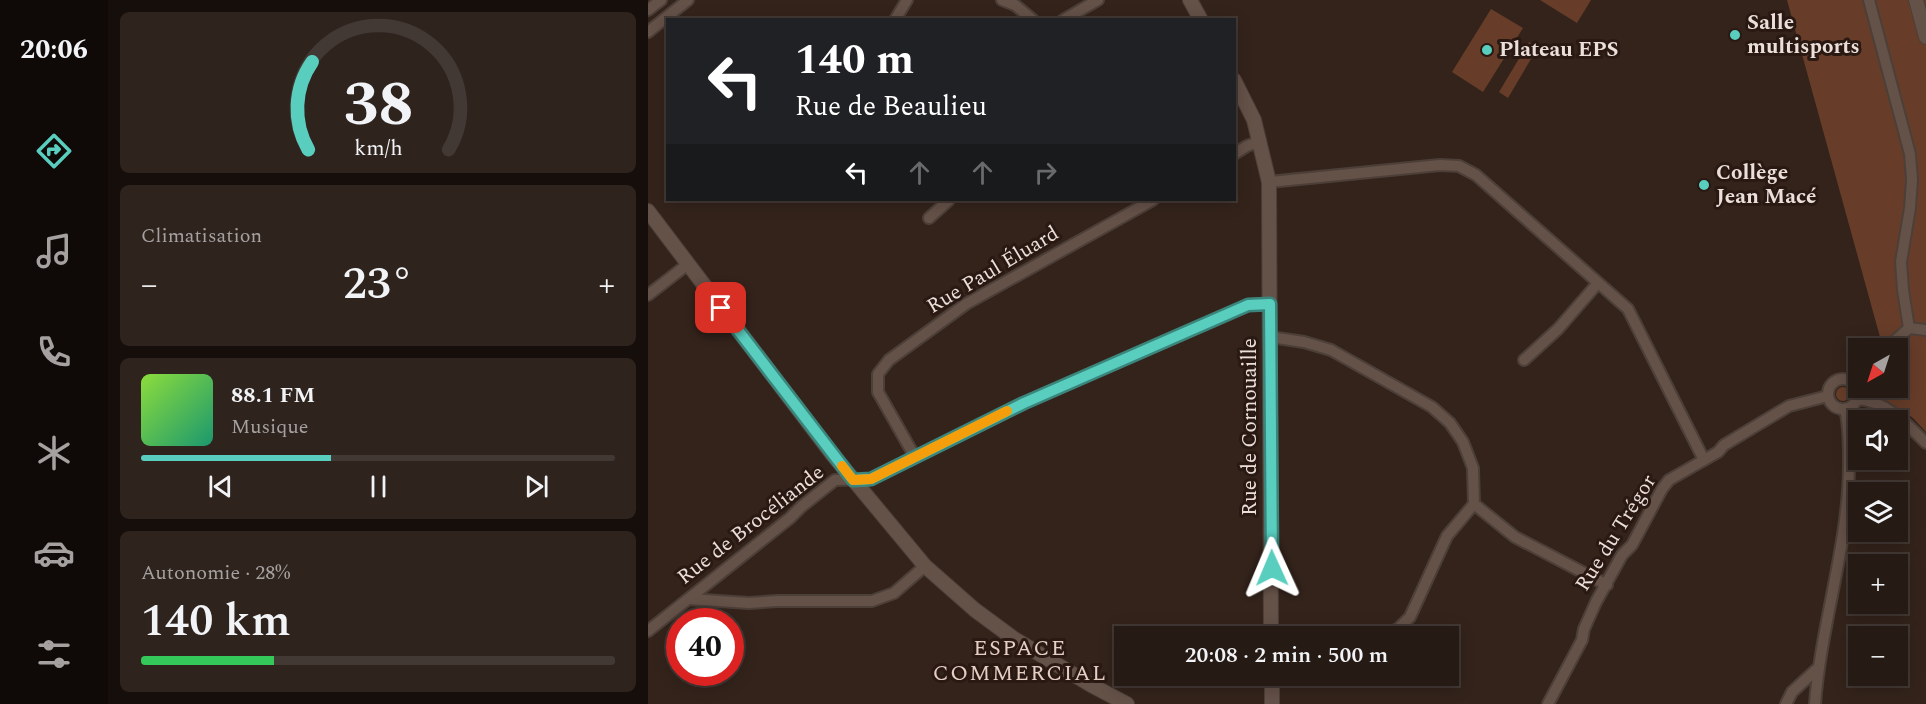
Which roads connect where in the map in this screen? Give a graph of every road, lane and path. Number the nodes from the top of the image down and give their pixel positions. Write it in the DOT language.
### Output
graph roads {
  1 [pos="661,0"];
  2 [pos="688,0"];
  3 [pos="907,0"];
  4 [pos="1002,0"];
  5 [pos="1098,0"];
  6 [pos="1190,0"];
  7 [pos="1869,0"];
  8 [pos="1916,0"];
  9 [pos="648,10"];
  10 [pos="896,18"];
  11 [pos="1031,18"];
  12 [pos="1066,18"];
  13 [pos="1200,18"];
  14 [pos="648,32"];
  15 [pos="1926,37"];
  16 [pos="1236,84"];
  17 [pos="1260,141"];
  18 [pos="1236,153"];
  19 [pos="1269,182"];
  20 [pos="948,201"];
  21 [pos="1151,201"];
  22 [pos="648,212"];
  23 [pos="929,218"];
  24 [pos="688,264"];
  25 [pos="1598,283"];
  26 [pos="648,295"];
  27 [pos="1270,304"];
  28 [pos="1909,328"];
  29 [pos="1926,330"];
  30 [pos="1270,337"];
  31 [pos="1898,338"];
  32 [pos="1524,360"];
  33 [pos="1848,378"];
  34 [pos="1828,396"];
  35 [pos="1858,399"];
  36 [pos="1845,409"];
  37 [pos="1926,443"];
  38 [pos="915,457"];
  39 [pos="1704,460"];
  40 [pos="853,480"];
  41 [pos="1474,504"];
  42 [pos="925,566"];
  43 [pos="1607,585"];
  44 [pos="689,599"];
  45 [pos="1272,626"];
  46 [pos="1401,626"];
  47 [pos="648,632"];
  48 [pos="1817,669"];
  49 [pos="1272,686"];
  50 [pos="1127,704"];
  51 [pos="1272,704"];
  52 [pos="1548,704"];
  53 [pos="1786,704"];
  54 [pos="1815,704"];
  1 -- 9 [label="street"];
  2 -- 14 [label="street"];
  3 -- 10 [label="street"];
  4 -- 11 [label="street"];
  5 -- 12 [label="street"];
  6 -- 13 [label="main road"];
  7 -- 28 [label="street"];
  8 -- 15 [label="main road"];
  16 -- 17 [label="main road, Rue de Cornouaille"];
  17 -- 18 [label="street"];
  17 -- 19 [label="main road, Rue de Cornouaille"];
  19 -- 25 [label="street"];
  19 -- 27 [label="main road, Rue de Cornouaille"];
  20 -- 23 [label="street"];
  21 -- 38 [label="street, Rue Paul Éluard"];
  22 -- 24 [label="main road"];
  24 -- 26 [label="street"];
  24 -- 40 [label="main road"];
  25 -- 32 [label="street"];
  25 -- 39 [label="street"];
  27 -- 30 [label="main road, Rue de Cornouaille"];
  27 -- 38 [label="street, Rue de Brocéliande"];
  28 -- 29 [label="street"];
  28 -- 31 [label="street"];
  30 -- 41 [label="street"];
  30 -- 45 [label="main road, Rue de Cornouaille"];
  33 -- 34 [label="street"];
  34 -- 36 [label="street"];
  34 -- 39 [label="street, Rue du Trégor"];
  35 -- 36 [label="street"];
  35 -- 37 [label="street"];
  36 -- 48 [label="street"];
  38 -- 40 [label="street, Rue de Brocéliande"];
  39 -- 43 [label="street, Rue du Trégor"];
  40 -- 42 [label="main road"];
  40 -- 44 [label="street, Rue de Brocéliande"];
  41 -- 43 [label="street"];
  41 -- 46 [label="street"];
  42 -- 44 [label="street"];
  42 -- 50 [label="main road"];
  43 -- 52 [label="street, Rue du Trégor"];
  44 -- 47 [label="street, Rue de Brocéliande"];
  48 -- 53 [label="street"];
  48 -- 54 [label="street"];
  49 -- 51 [label="main road"];
}
